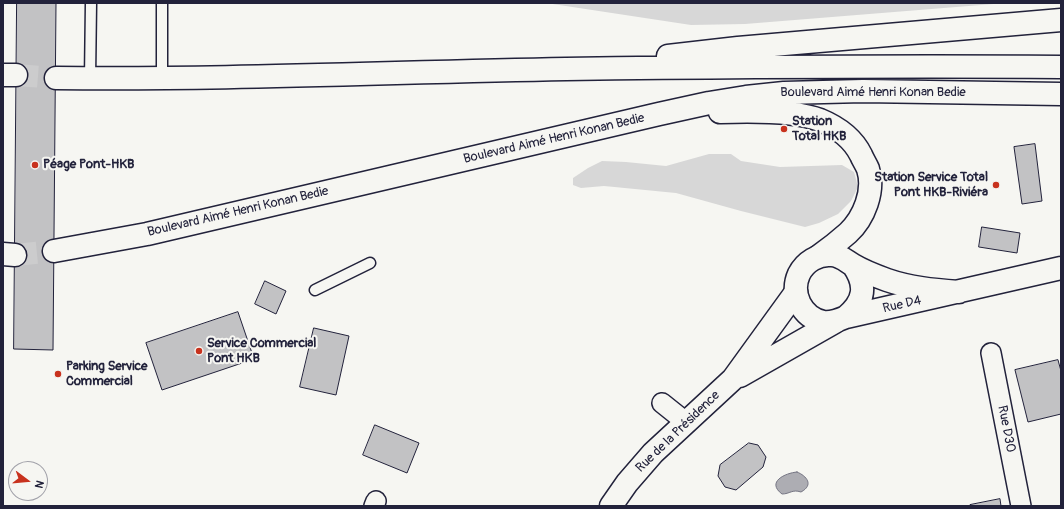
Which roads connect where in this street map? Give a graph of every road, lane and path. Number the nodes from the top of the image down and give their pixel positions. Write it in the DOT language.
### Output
graph roads {
  1 [pos="91,3"];
  2 [pos="162,3"];
  3 [pos="1061,20"];
  4 [pos="1061,67"];
  5 [pos="566,70"];
  6 [pos="56,78"];
  7 [pos="90,78"];
  8 [pos="162,78"];
  9 [pos="1061,94"];
  10 [pos="658,114"];
  11 [pos="54,251"];
  12 [pos="819,256"];
  13 [pos="370,263"];
  14 [pos="853,265"];
  15 [pos="1061,268"];
  16 [pos="315,290"];
  17 [pos="796,292"];
  18 [pos="959,292"];
  19 [pos="841,320"];
  20 [pos="991,353"];
  21 [pos="733,379"];
  22 [pos="662,403"];
  23 [pos="687,423"];
  24 [pos="611,506"];
  25 [pos="1022,506"];
  1 -- 7 [label="lane"];
  2 -- 8 [label="lane"];
  3 -- 5 [label="main road"];
  4 -- 5 [label="main road, Boulevard Aimé Henri Konan Bedie"];
  5 -- 8 [label="main road, Boulevard Aimé Henri Konan Bedie"];
  6 -- 7 [label="main road, Boulevard Aimé Henri Konan Bedie"];
  7 -- 8 [label="main road, Boulevard Aimé Henri Konan Bedie"];
  9 -- 10 [label="main road, Boulevard Aimé Henri Konan Bedie"];
  10 -- 11 [label="main road, Boulevard Aimé Henri Konan Bedie"];
  10 -- 12 [label="main road"];
  12 -- 14 [label="main road, Rue D4"];
  12 -- 17 [label="main road"];
  13 -- 16 [label="lane"];
  14 -- 18 [label="main road, Rue D4"];
  14 -- 19 [label="main road"];
  15 -- 18 [label="main road, Rue D4"];
  17 -- 19 [label="main road, Rue D4"];
  17 -- 21 [label="main road, Rue de la Présidence"];
  18 -- 19 [label="main road, Rue D4"];
  19 -- 21 [label="main road, Rue de la Présidence"];
  20 -- 25 [label="street, Rue D30"];
  21 -- 23 [label="main road, Rue de la Présidence"];
  22 -- 23 [label="street"];
  23 -- 24 [label="main road, Rue de la Présidence"];
}
